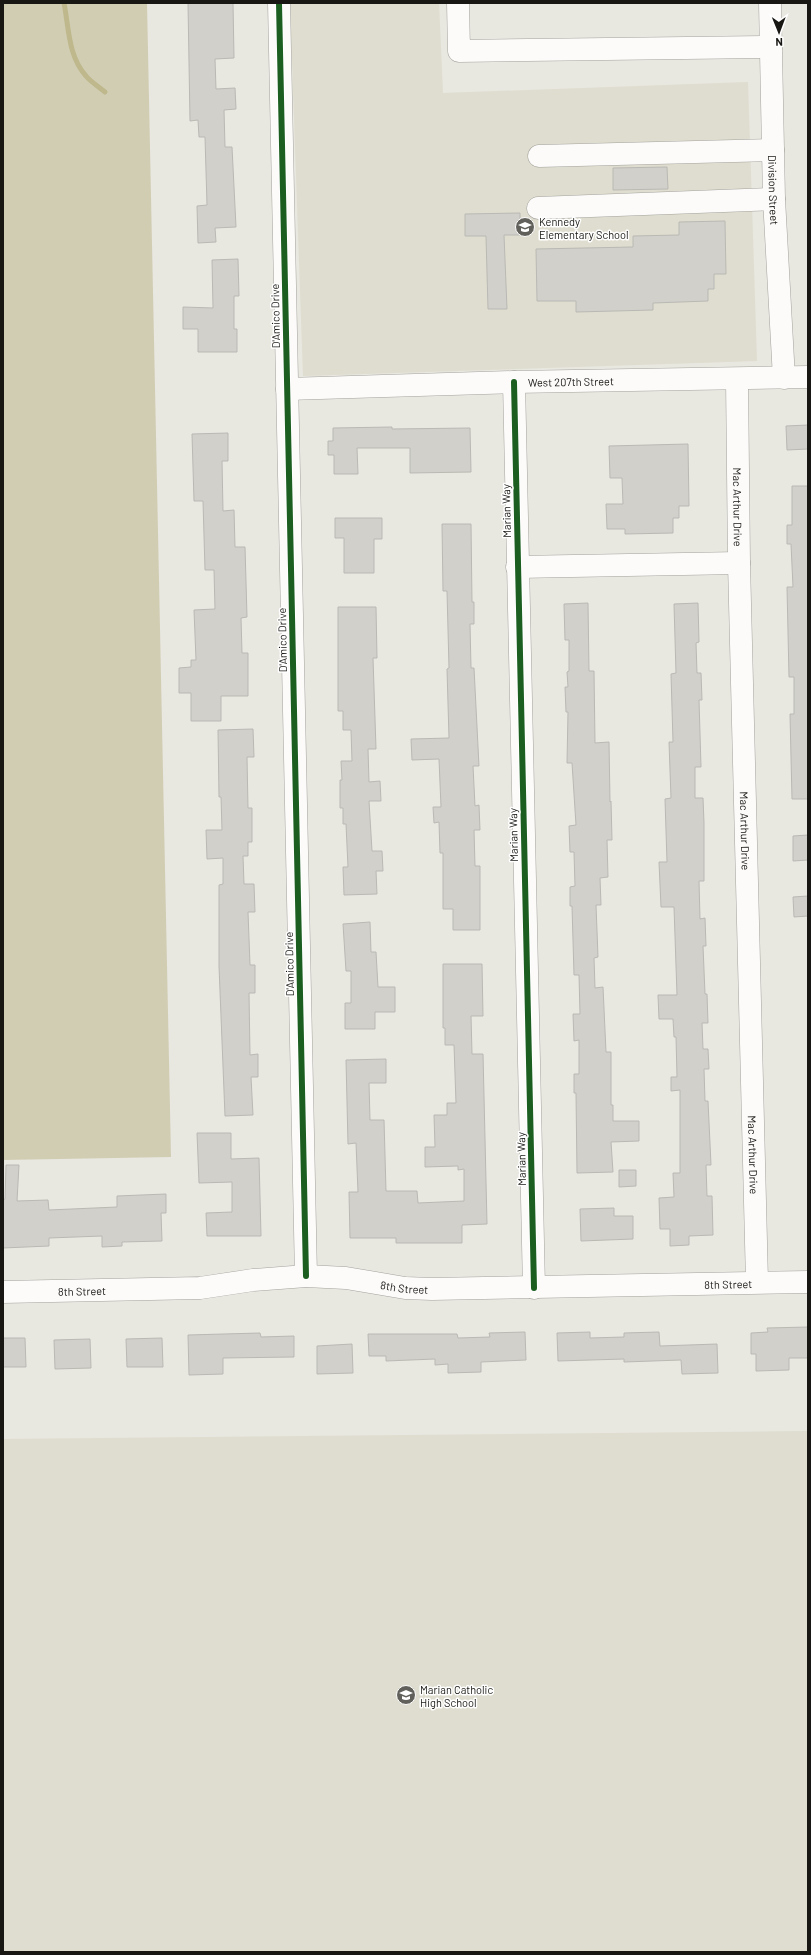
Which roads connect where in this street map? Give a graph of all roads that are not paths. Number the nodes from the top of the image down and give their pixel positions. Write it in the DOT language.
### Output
graph roads {
  1 [pos="279,3"];
  2 [pos="458,3"];
  3 [pos="770,3"];
  4 [pos="771,47"];
  5 [pos="773,150"];
  6 [pos="539,156"];
  7 [pos="774,199"];
  8 [pos="538,208"];
  9 [pos="808,377"];
  10 [pos="784,378"];
  11 [pos="737,379"];
  12 [pos="514,382"];
  13 [pos="287,388"];
  14 [pos="740,562"];
  15 [pos="517,567"];
  16 [pos="306,1276"];
  17 [pos="757,1282"];
  18 [pos="808,1282"];
  19 [pos="534,1288"];
  20 [pos="3,1292"];
  1 -- 13 [label="street, D'Amico Drive"];
  2 -- 4 [label="street"];
  3 -- 4 [label="street, Division Street"];
  4 -- 5 [label="street, Division Street"];
  5 -- 6 [label="street"];
  5 -- 7 [label="street, Division Street"];
  7 -- 8 [label="street"];
  7 -- 10 [label="street, Division Street"];
  9 -- 10 [label="street, West 207th Street"];
  10 -- 11 [label="street, West 207th Street"];
  11 -- 12 [label="street, West 207th Street"];
  11 -- 14 [label="street, Mac Arthur Drive"];
  12 -- 13 [label="street, West 207th Street"];
  12 -- 15 [label="street, Marian Way"];
  13 -- 16 [label="street, D'Amico Drive"];
  14 -- 15 [label="street"];
  14 -- 17 [label="street, Mac Arthur Drive"];
  15 -- 19 [label="street, Marian Way"];
  16 -- 19 [label="street, 8th Street"];
  16 -- 20 [label="street, 8th Street"];
  17 -- 18 [label="street, 8th Street"];
  17 -- 19 [label="street, 8th Street"];
}
